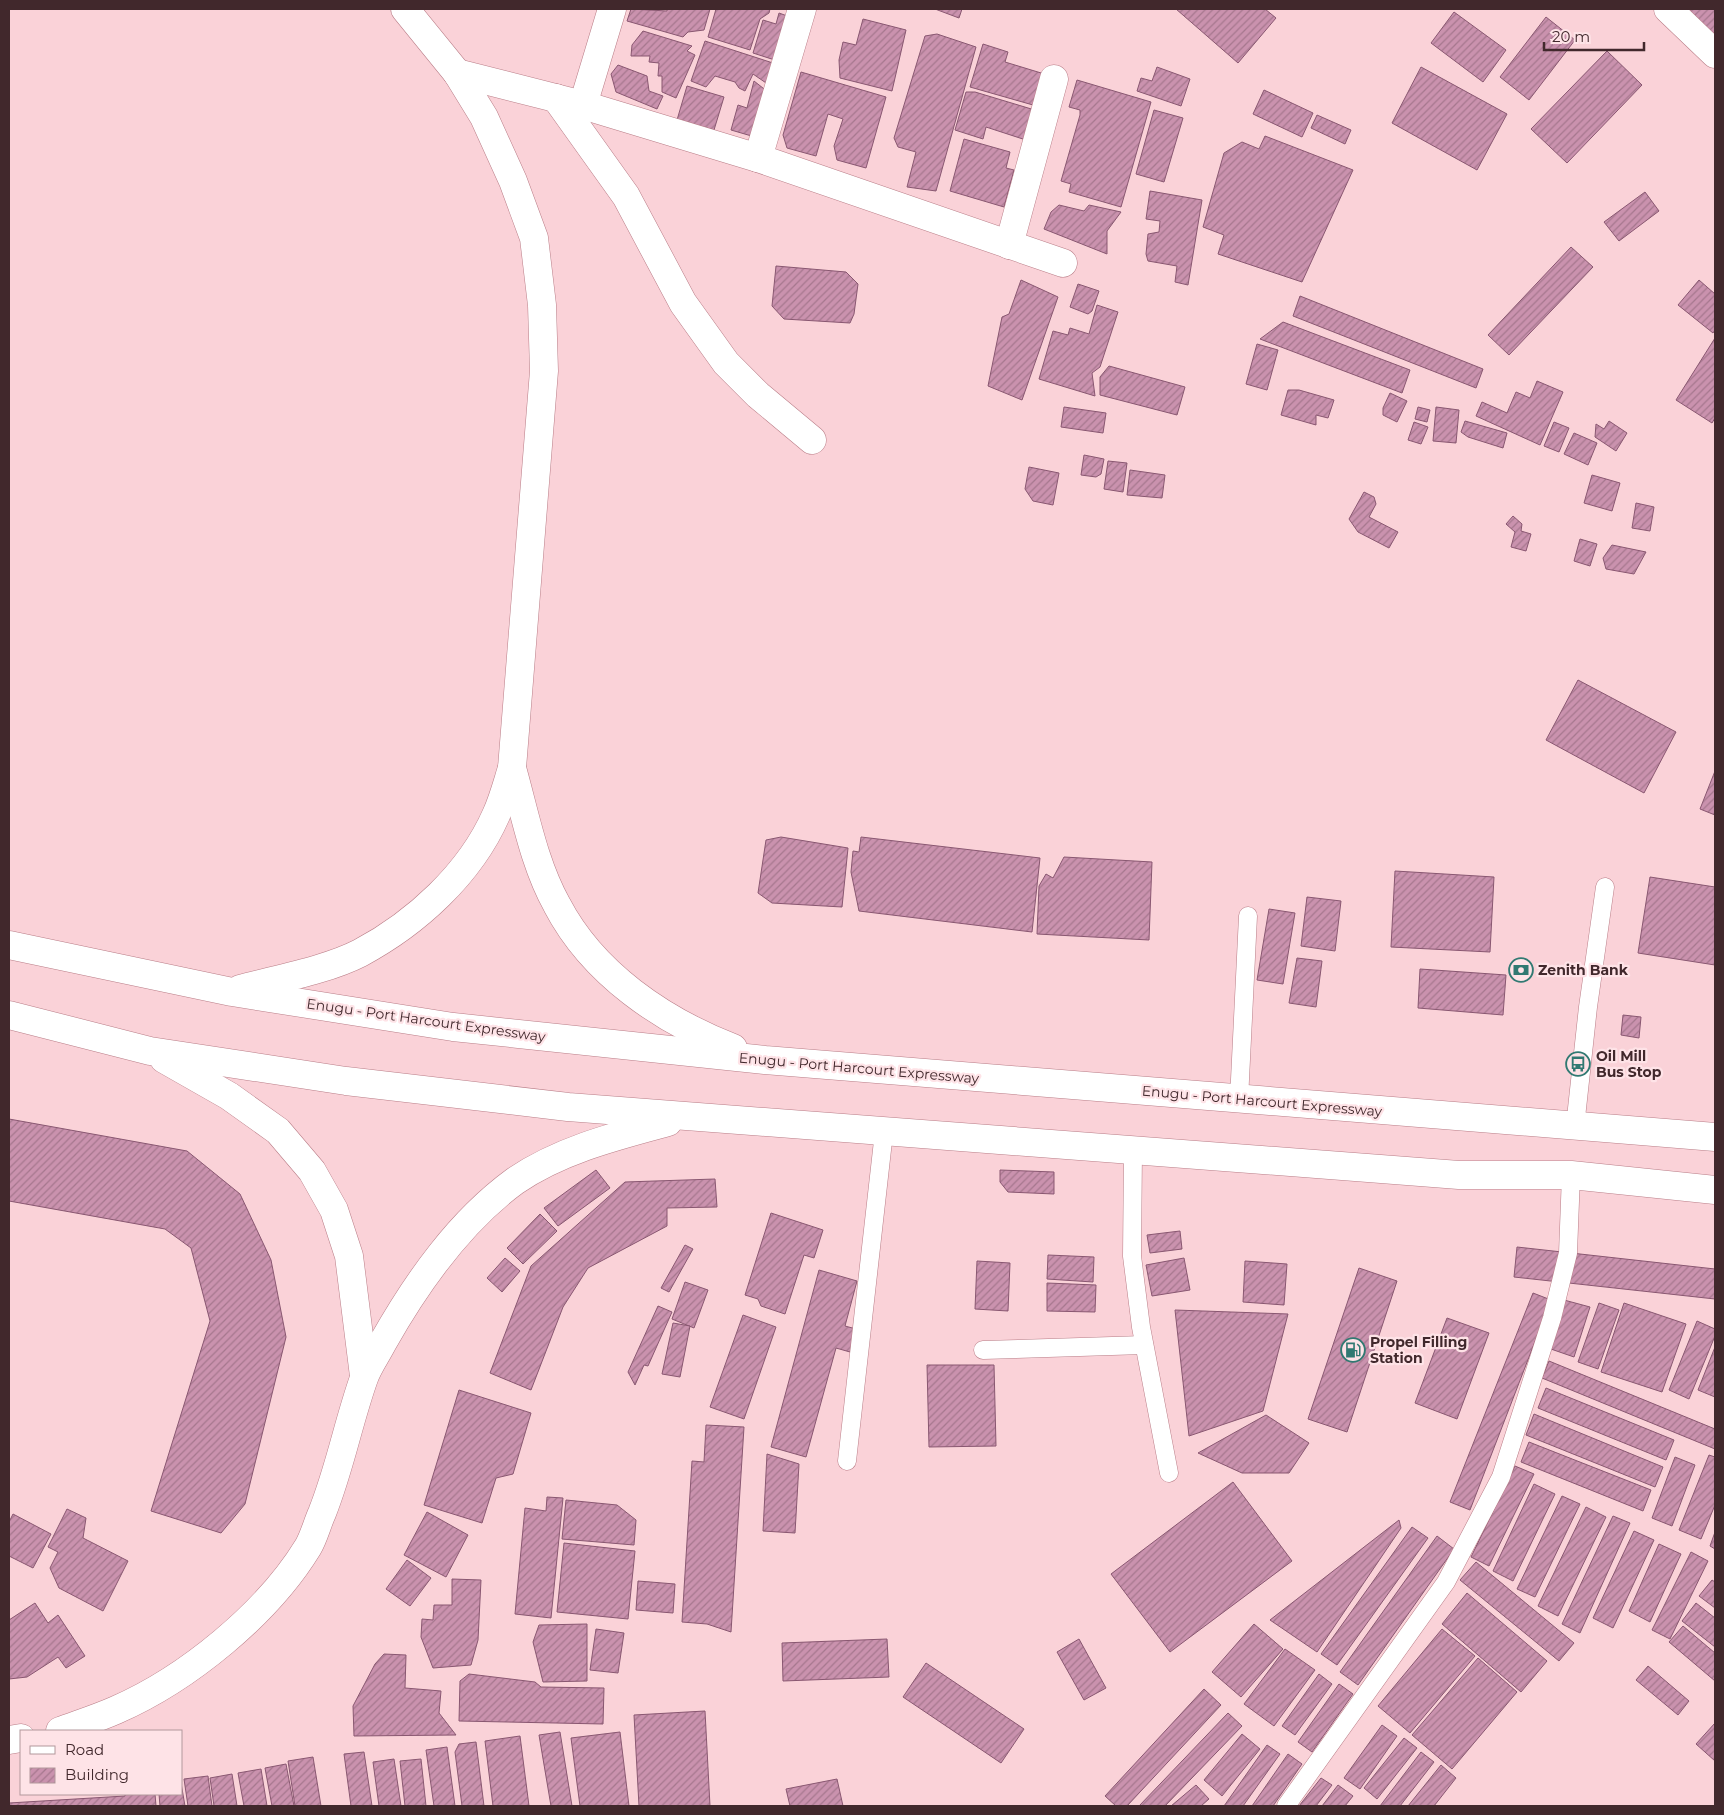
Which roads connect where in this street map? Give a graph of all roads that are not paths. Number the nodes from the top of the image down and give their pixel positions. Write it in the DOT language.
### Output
graph roads {
  1 [pos="405,9"];
  2 [pos="612,9"];
  3 [pos="802,9"];
  4 [pos="1668,9"];
  5 [pos="1715,54"];
  6 [pos="457,73"];
  7 [pos="1054,79"];
  8 [pos="556,98"];
  9 [pos="583,105"];
  10 [pos="758,158"];
  11 [pos="1009,245"];
  12 [pos="1063,262"];
  13 [pos="812,440"];
  14 [pos="512,768"];
  15 [pos="1605,887"];
  16 [pos="1248,916"];
  17 [pos="9,945"];
  18 [pos="232,992"];
  19 [pos="9,1015"];
  20 [pos="150,1051"];
  21 [pos="765,1060"];
  22 [pos="1239,1100"];
  23 [pos="689,1117"];
  24 [pos="1576,1127"];
  25 [pos="884,1132"];
  26 [pos="1715,1137"];
  27 [pos="1133,1151"];
  28 [pos="1571,1175"];
  29 [pos="1715,1190"];
  30 [pos="1144,1345"];
  31 [pos="983,1350"];
  32 [pos="364,1376"];
  33 [pos="847,1461"];
  34 [pos="1169,1472"];
  35 [pos="63,1730"];
  36 [pos="1286,1806"];
  1 -- 6 [label="main road"];
  2 -- 9 [label="main road"];
  3 -- 10 [label="main road"];
  4 -- 5 [label="main road"];
  6 -- 8 [label="main road"];
  6 -- 14 [label="main road"];
  7 -- 11 [label="main road"];
  8 -- 9 [label="main road"];
  8 -- 13 [label="main road"];
  9 -- 10 [label="main road"];
  10 -- 11 [label="main road"];
  11 -- 12 [label="main road"];
  14 -- 18 [label="main road"];
  14 -- 21 [label="main road"];
  15 -- 24 [label="lane"];
  16 -- 22 [label="lane"];
  17 -- 18 [label="main road, Enugu - Port Harcourt Expressway"];
  18 -- 21 [label="main road, Enugu - Port Harcourt Expressway"];
  19 -- 20 [label="main road"];
  20 -- 23 [label="main road"];
  20 -- 32 [label="main road"];
  21 -- 22 [label="main road, Enugu - Port Harcourt Expressway"];
  22 -- 24 [label="main road, Enugu - Port Harcourt Expressway"];
  23 -- 25 [label="main road"];
  23 -- 32 [label="main road"];
  24 -- 26 [label="main road, Enugu - Port Harcourt Expressway"];
  25 -- 27 [label="main road"];
  25 -- 33 [label="lane"];
  27 -- 28 [label="main road"];
  27 -- 30 [label="lane"];
  28 -- 29 [label="main road"];
  28 -- 36 [label="lane"];
  30 -- 31 [label="lane"];
  30 -- 34 [label="lane"];
  32 -- 35 [label="main road"];
}
